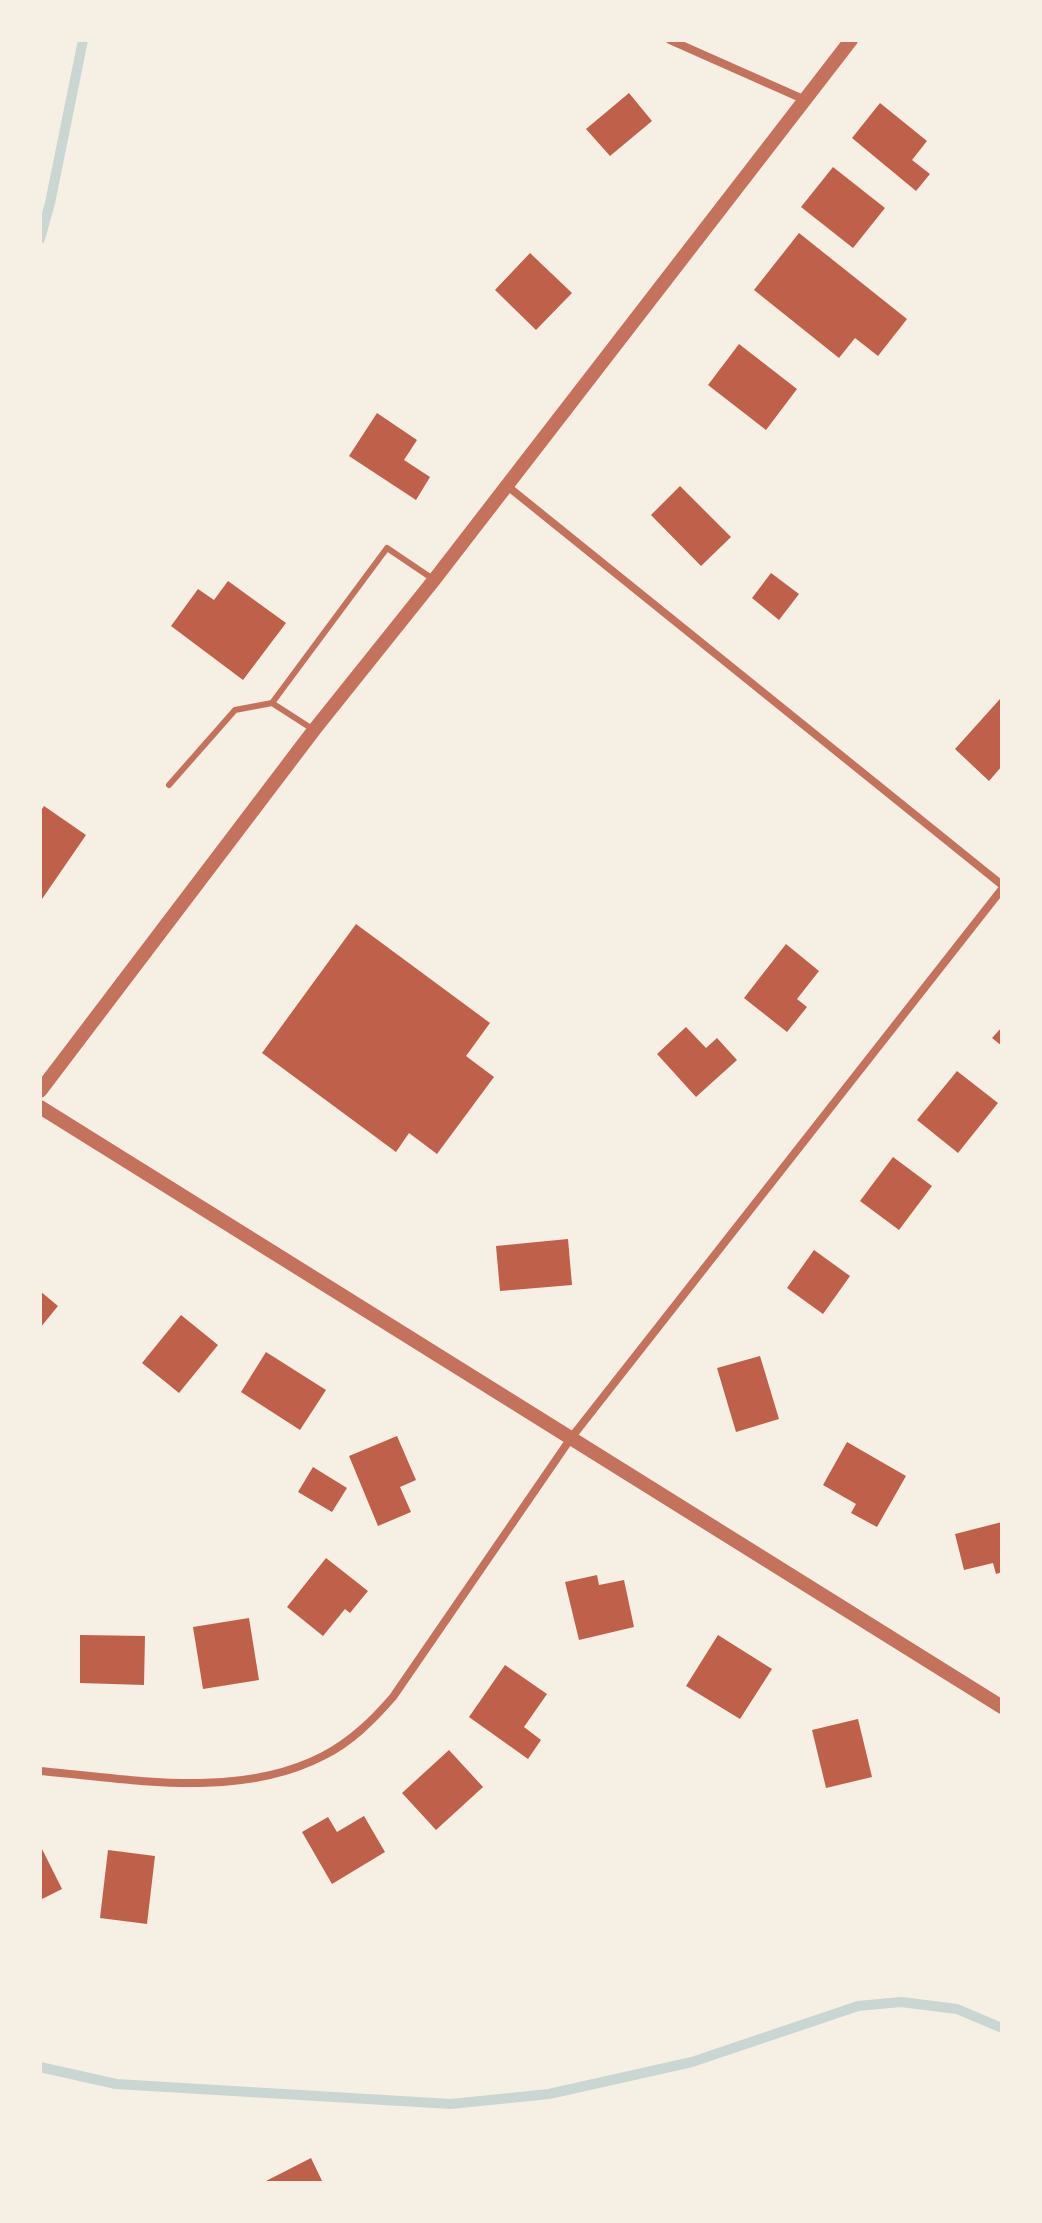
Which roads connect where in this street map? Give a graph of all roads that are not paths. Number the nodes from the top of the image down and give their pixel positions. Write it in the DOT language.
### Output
graph roads {
  1 [pos="670,40"];
  2 [pos="851,40"];
  3 [pos="803,99"];
  4 [pos="506,485"];
  5 [pos="434,580"];
  6 [pos="272,703"];
  7 [pos="314,730"];
  8 [pos="169,785"];
  9 [pos="1002,887"];
  10 [pos="40,1091"];
  11 [pos="40,1107"];
  12 [pos="571,1438"];
  13 [pos="1002,1707"];
  14 [pos="40,1771"];
  1 -- 3 [label="street"];
  2 -- 3 [label="street"];
  3 -- 4 [label="street"];
  4 -- 5 [label="street"];
  4 -- 9 [label="street"];
  5 -- 6 [label="lane"];
  5 -- 7 [label="street"];
  6 -- 7 [label="lane"];
  6 -- 8 [label="lane"];
  7 -- 10 [label="street"];
  9 -- 12 [label="street"];
  11 -- 12 [label="street"];
  12 -- 13 [label="street"];
  12 -- 14 [label="street"];
}
